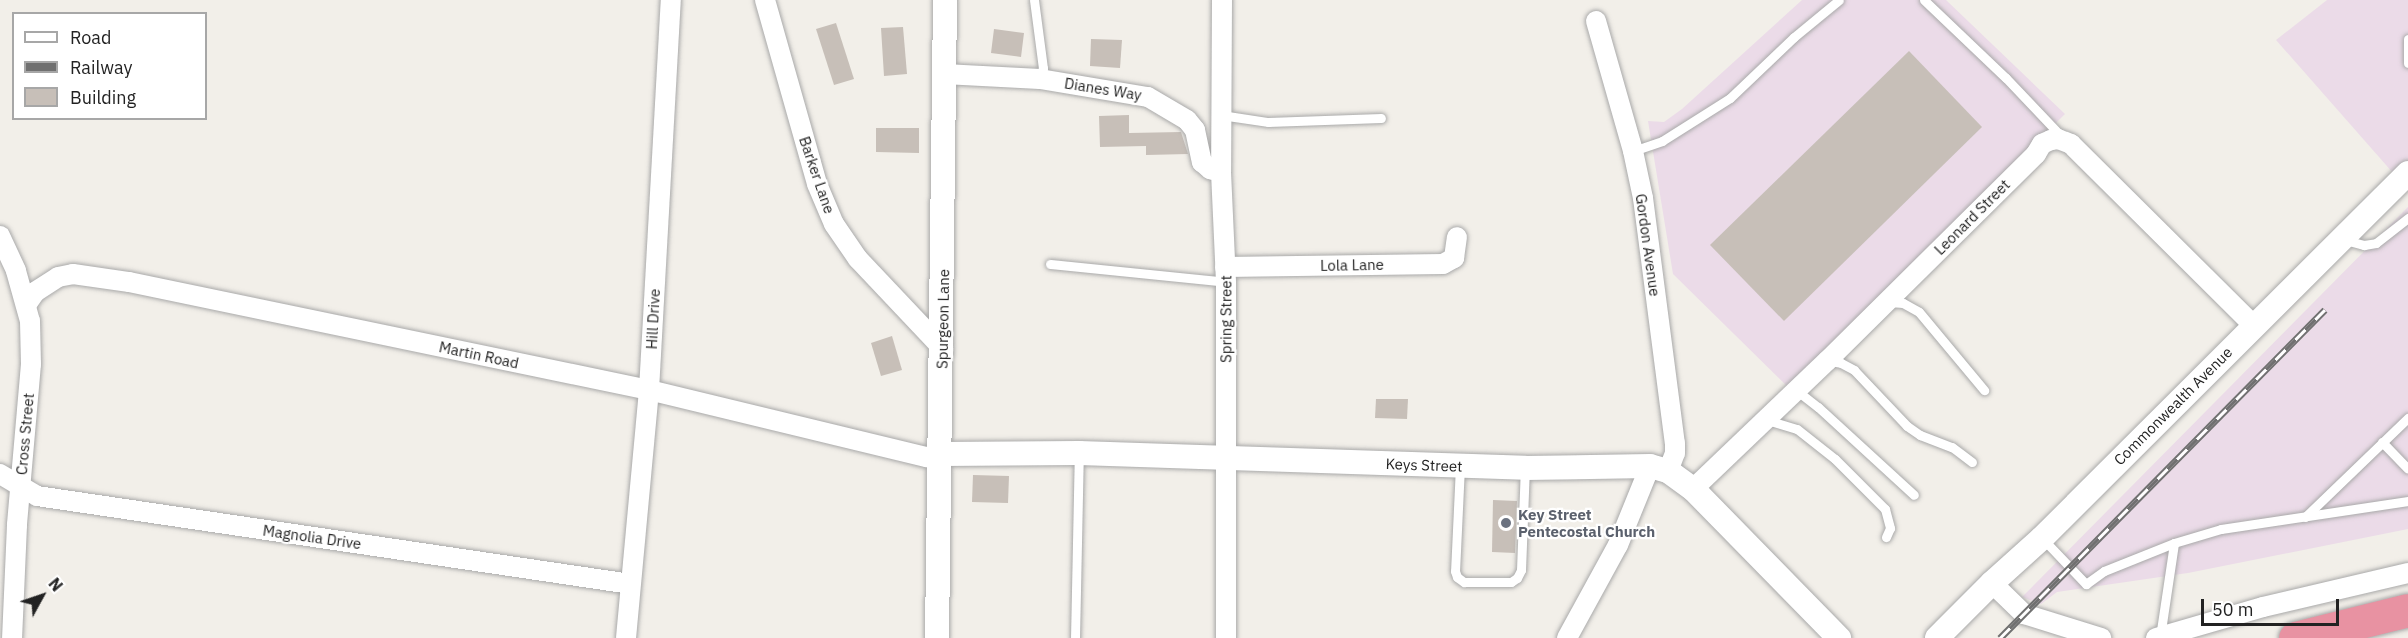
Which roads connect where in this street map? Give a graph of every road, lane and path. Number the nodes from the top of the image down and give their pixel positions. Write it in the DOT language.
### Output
graph roads {
  1 [pos="671,0"];
  2 [pos="765,0"];
  3 [pos="945,0"];
  4 [pos="1034,0"];
  5 [pos="1222,0"];
  6 [pos="1839,0"];
  7 [pos="1924,0"];
  8 [pos="1596,21"];
  9 [pos="2408,39"];
  10 [pos="2408,63"];
  11 [pos="944,74"];
  12 [pos="1040,79"];
  13 [pos="1221,115"];
  14 [pos="1381,118"];
  15 [pos="2066,141"];
  16 [pos="1632,151"];
  17 [pos="1221,172"];
  18 [pos="2408,173"];
  19 [pos="2408,218"];
  20 [pos="0,236"];
  21 [pos="1457,237"];
  22 [pos="2341,239"];
  23 [pos="1050,264"];
  24 [pos="1226,274"];
  25 [pos="1886,302"];
  26 [pos="26,305"];
  27 [pos="2254,326"];
  28 [pos="943,349"];
  29 [pos="1827,361"];
  30 [pos="649,390"];
  31 [pos="1796,390"];
  32 [pos="1984,390"];
  33 [pos="2408,418"];
  34 [pos="1764,420"];
  35 [pos="2382,442"];
  36 [pos="1079,453"];
  37 [pos="941,454"];
  38 [pos="1226,458"];
  39 [pos="1972,462"];
  40 [pos="1460,466"];
  41 [pos="1525,468"];
  42 [pos="1659,469"];
  43 [pos="2408,469"];
  44 [pos="0,474"];
  45 [pos="21,487"];
  46 [pos="1693,489"];
  47 [pos="1914,495"];
  48 [pos="2408,501"];
  49 [pos="2305,518"];
  50 [pos="1886,537"];
  51 [pos="2042,538"];
  52 [pos="2175,543"];
  53 [pos="2408,573"];
  54 [pos="1992,583"];
  55 [pos="631,584"];
  56 [pos="2408,610"];
  57 [pos="12,638"];
  58 [pos="626,638"];
  59 [pos="937,638"];
  60 [pos="1075,638"];
  61 [pos="1226,638"];
  62 [pos="1567,638"];
  63 [pos="1839,638"];
  64 [pos="1937,638"];
  65 [pos="2101,638"];
  66 [pos="2158,638"];
  67 [pos="2295,638"];
  1 -- 30 [label="street, Hill Drive"];
  2 -- 28 [label="street, Barker Lane"];
  3 -- 11 [label="street, Spurgeon Lane"];
  4 -- 12 [label="lane"];
  5 -- 13 [label="street, Spring Street"];
  6 -- 16 [label="lane"];
  7 -- 15 [label="lane"];
  8 -- 16 [label="street, Gordon Avenue"];
  9 -- 10 [label="lane"];
  11 -- 12 [label="street, Dianes Way"];
  11 -- 28 [label="street, Spurgeon Lane"];
  12 -- 17 [label="street, Dianes Way"];
  13 -- 14 [label="lane"];
  13 -- 17 [label="street, Spring Street"];
  15 -- 25 [label="street, Leonard Street"];
  15 -- 27 [label="street"];
  16 -- 42 [label="street, Gordon Avenue"];
  17 -- 24 [label="street, Spring Street"];
  18 -- 22 [label="street, Commonwealth Avenue"];
  19 -- 22 [label="lane"];
  20 -- 26 [label="street, Cross Street"];
  21 -- 24 [label="street, Lola Lane"];
  22 -- 27 [label="street, Commonwealth Avenue"];
  23 -- 24 [label="lane"];
  24 -- 38 [label="street, Spring Street"];
  25 -- 29 [label="street, Leonard Street"];
  25 -- 32 [label="lane"];
  26 -- 30 [label="street, Martin Road"];
  26 -- 45 [label="street, Cross Street"];
  27 -- 51 [label="street, Commonwealth Avenue"];
  28 -- 37 [label="street, Spurgeon Lane"];
  29 -- 31 [label="street, Leonard Street"];
  29 -- 39 [label="lane"];
  30 -- 37 [label="street, Martin Road"];
  30 -- 55 [label="street, Hill Drive"];
  31 -- 34 [label="street, Leonard Street"];
  31 -- 47 [label="lane"];
  33 -- 35 [label="lane"];
  34 -- 46 [label="street, Leonard Street"];
  34 -- 50 [label="lane"];
  35 -- 43 [label="lane"];
  35 -- 49 [label="lane"];
  36 -- 37 [label="street, Keys Street"];
  36 -- 38 [label="street, Keys Street"];
  36 -- 60 [label="lane"];
  37 -- 59 [label="street, Spurgeon Lane"];
  38 -- 40 [label="street, Keys Street"];
  38 -- 61 [label="street, Spring Street"];
  40 -- 41 [label="street, Keys Street"];
  40 -- 41 [label="lane"];
  41 -- 42 [label="street, Keys Street"];
  42 -- 46 [label="street"];
  42 -- 62 [label="street, Gordon Avenue"];
  44 -- 45 [label="street, Magnolia Drive"];
  45 -- 55 [label="street, Magnolia Drive"];
  45 -- 57 [label="street, Cross Street"];
  46 -- 63 [label="street"];
  48 -- 49 [label="lane"];
  49 -- 52 [label="lane"];
  51 -- 52 [label="lane"];
  51 -- 54 [label="street, Commonwealth Avenue"];
  52 -- 66 [label="lane"];
  53 -- 66 [label="street"];
  54 -- 64 [label="street, Commonwealth Avenue"];
  54 -- 65 [label="street"];
  55 -- 58 [label="street, Hill Drive"];
  56 -- 67 [label="highway"];
}
